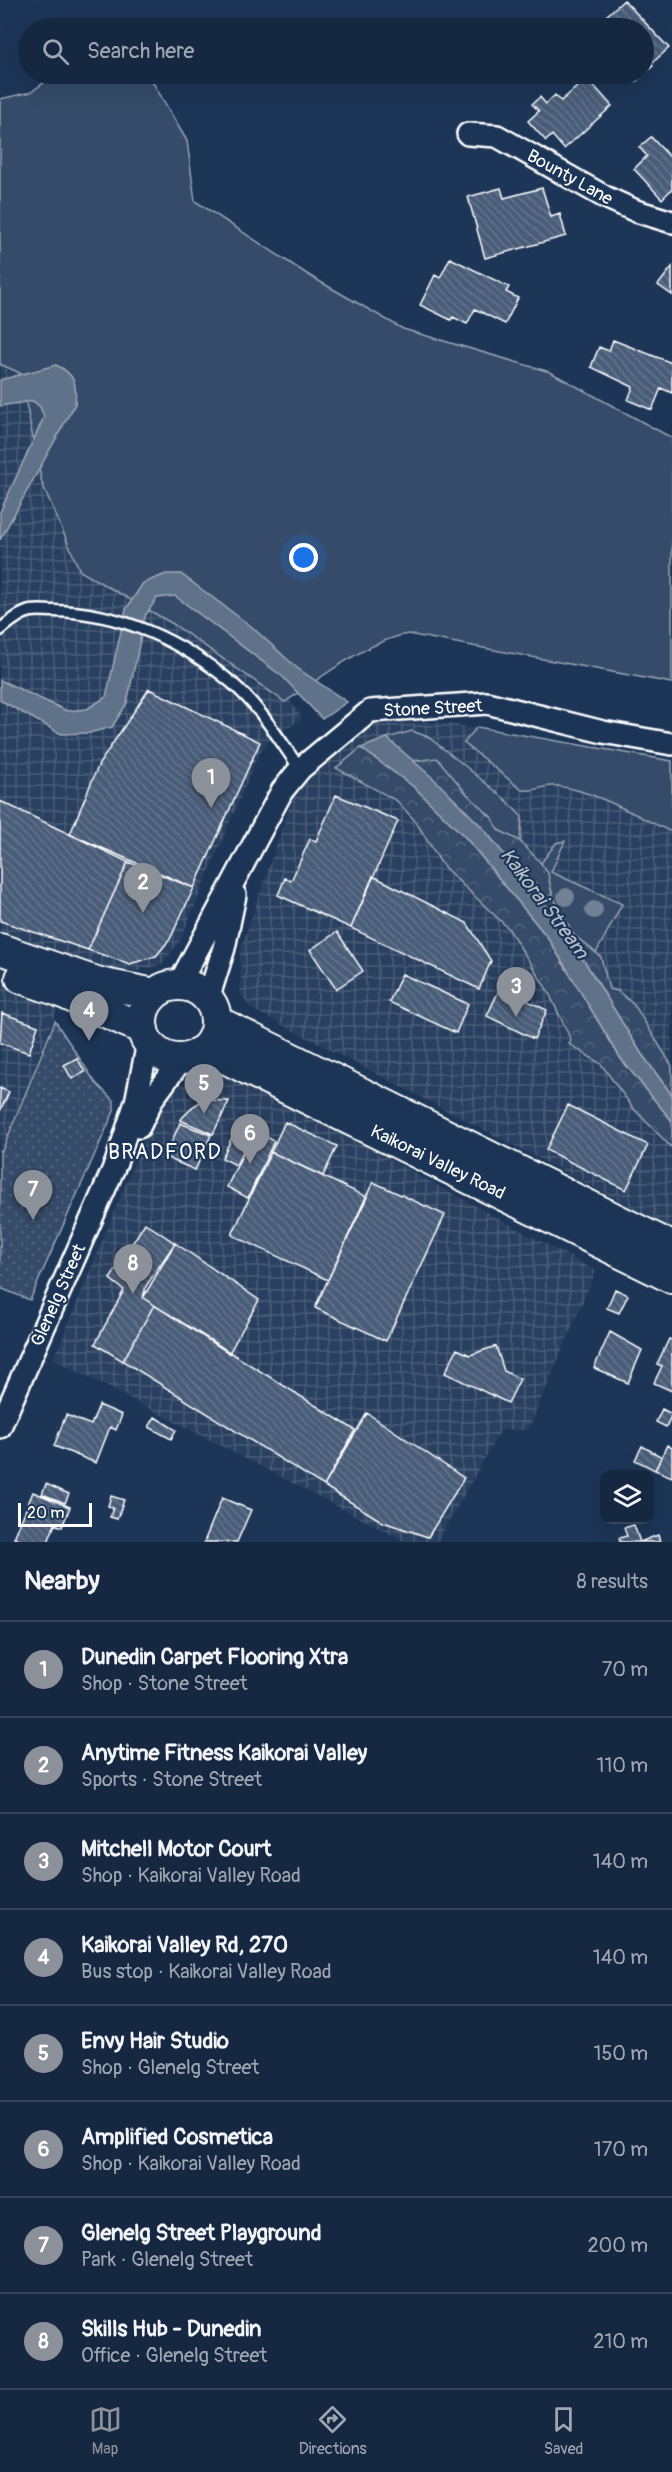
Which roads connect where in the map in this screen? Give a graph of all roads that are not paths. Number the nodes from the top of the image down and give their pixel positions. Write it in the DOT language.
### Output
graph roads {
  1 [pos="468,134"];
  2 [pos="672,222"];
  3 [pos="0,630"];
  4 [pos="672,744"];
  5 [pos="300,769"];
  6 [pos="238,877"];
  7 [pos="0,949"];
  8 [pos="0,970"];
  9 [pos="166,989"];
  10 [pos="212,1010"];
  11 [pos="146,1036"];
  12 [pos="192,1055"];
  13 [pos="116,1163"];
  14 [pos="672,1247"];
  15 [pos="672,1278"];
  16 [pos="0,1427"];
  1 -- 2 [label="street, Bounty Lane"];
  3 -- 5 [label="lane"];
  4 -- 5 [label="street, Stone Street"];
  5 -- 6 [label="street, Stone Street"];
  6 -- 9 [label="street, Stone Street"];
  6 -- 10 [label="street, Stone Street"];
  7 -- 9 [label="main road, Kaikorai Valley Road"];
  8 -- 11 [label="main road, Kaikorai Valley Road"];
  9 -- 10 [label="main road, Kaikorai Valley Road"];
  9 -- 11 [label="main road"];
  10 -- 12 [label="main road"];
  10 -- 14 [label="main road, Kaikorai Valley Road"];
  11 -- 12 [label="main road, Kaikorai Valley Road"];
  11 -- 13 [label="street, Glenelg Street"];
  12 -- 13 [label="street, Glenelg Street"];
  12 -- 15 [label="main road, Kaikorai Valley Road"];
  13 -- 16 [label="street, Glenelg Street"];
}
